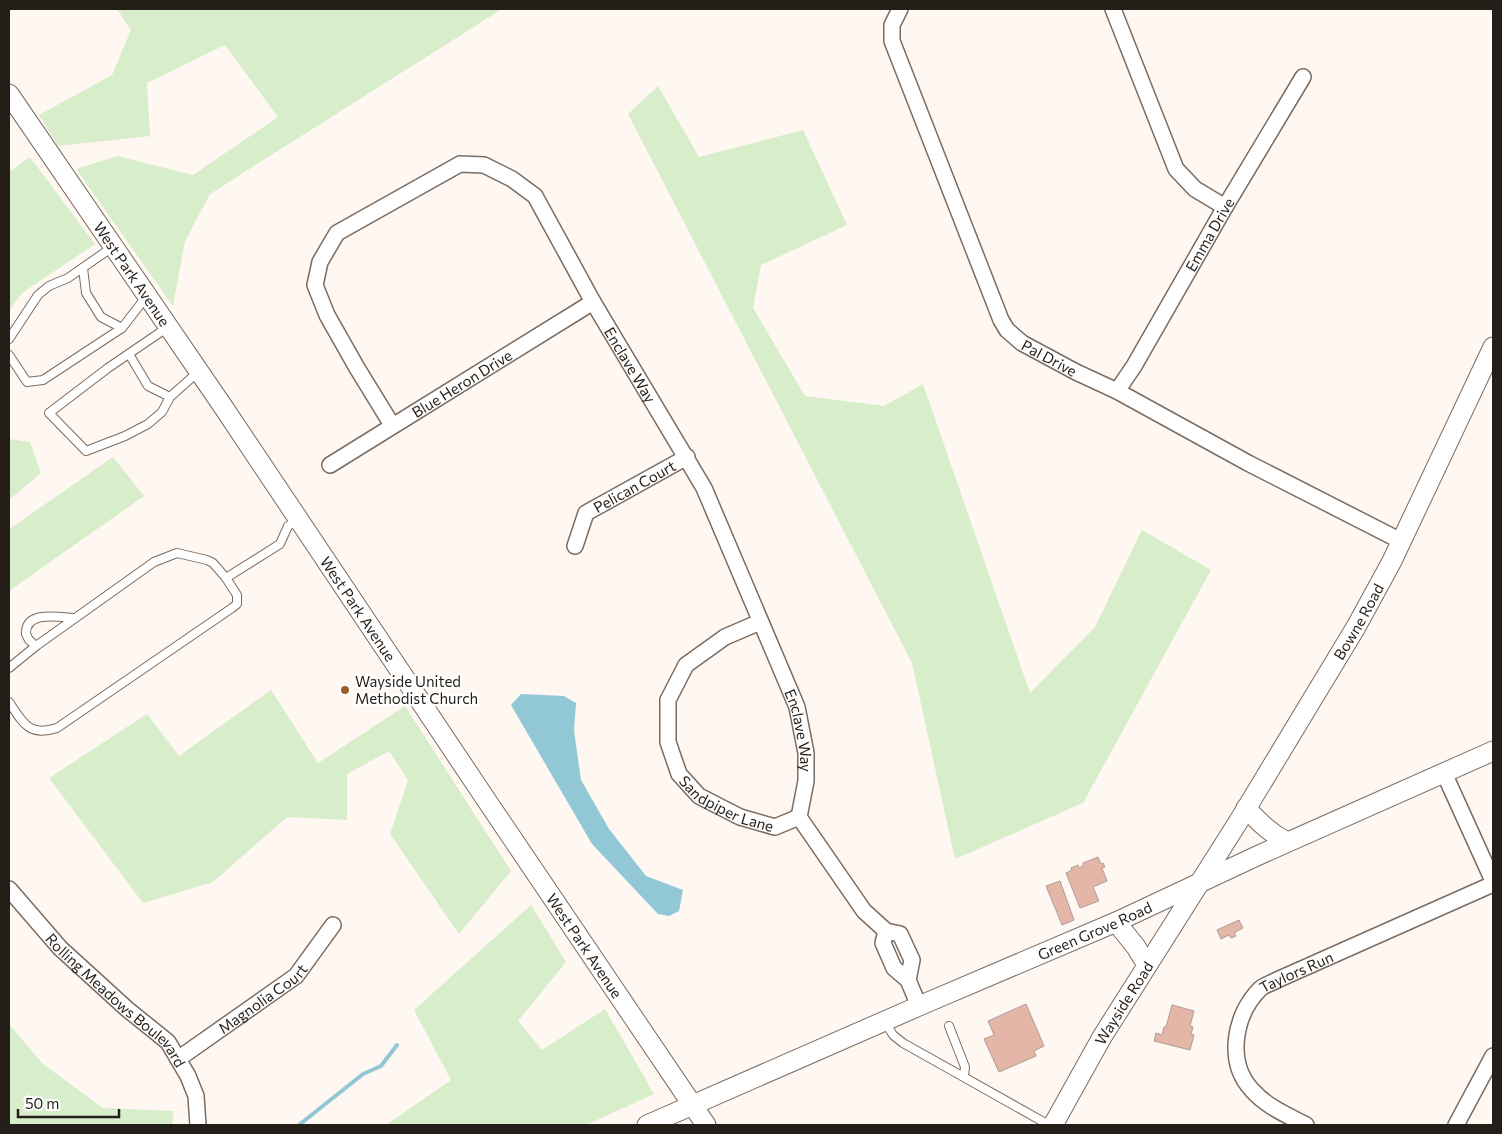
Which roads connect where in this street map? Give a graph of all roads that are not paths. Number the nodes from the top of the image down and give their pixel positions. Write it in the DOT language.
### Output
graph roads {
  1 [pos="900,9"];
  2 [pos="1113,9"];
  3 [pos="1303,77"];
  4 [pos="9,94"];
  5 [pos="1225,207"];
  6 [pos="114,246"];
  7 [pos="83,268"];
  8 [pos="148,296"];
  9 [pos="593,302"];
  10 [pos="168,327"];
  11 [pos="122,328"];
  12 [pos="9,339"];
  13 [pos="1493,347"];
  14 [pos="129,354"];
  15 [pos="9,355"];
  16 [pos="199,371"];
  17 [pos="1117,391"];
  18 [pos="170,397"];
  19 [pos="392,425"];
  20 [pos="687,457"];
  21 [pos="330,465"];
  22 [pos="299,519"];
  23 [pos="1401,541"];
  24 [pos="575,546"];
  25 [pos="226,578"];
  26 [pos="76,618"];
  27 [pos="760,622"];
  28 [pos="36,646"];
  29 [pos="9,668"];
  30 [pos="9,702"];
  31 [pos="1493,750"];
  32 [pos="1444,773"];
  33 [pos="1246,808"];
  34 [pos="799,817"];
  35 [pos="1287,842"];
  36 [pos="1493,882"];
  37 [pos="1198,884"];
  38 [pos="9,888"];
  39 [pos="1116,922"];
  40 [pos="333,925"];
  41 [pos="1147,965"];
  42 [pos="919,1006"];
  43 [pos="884,1021"];
  44 [pos="949,1026"];
  45 [pos="1493,1056"];
  46 [pos="178,1059"];
  47 [pos="964,1076"];
  48 [pos="693,1105"];
  49 [pos="198,1125"];
  50 [pos="646,1125"];
  51 [pos="706,1125"];
  52 [pos="1051,1125"];
  53 [pos="1306,1125"];
  54 [pos="1456,1125"];
  1 -- 17 [label="street, Pal Drive"];
  2 -- 5 [label="street"];
  3 -- 5 [label="street, Emma Drive"];
  4 -- 6 [label="street, West Park Avenue"];
  5 -- 17 [label="street, Emma Drive"];
  6 -- 7 [label="lane"];
  6 -- 8 [label="street, West Park Avenue"];
  7 -- 11 [label="lane"];
  7 -- 12 [label="lane"];
  8 -- 10 [label="street, West Park Avenue"];
  8 -- 11 [label="lane"];
  9 -- 19 [label="street, Blue Heron Drive"];
  9 -- 19 [label="street, Enclave Way"];
  9 -- 20 [label="street, Enclave Way"];
  10 -- 14 [label="lane"];
  10 -- 16 [label="street, West Park Avenue"];
  11 -- 15 [label="lane"];
  13 -- 23 [label="street, Bowne Road"];
  14 -- 18 [label="lane"];
  14 -- 18 [label="lane"];
  16 -- 18 [label="lane"];
  16 -- 22 [label="street, West Park Avenue"];
  17 -- 23 [label="street, Pal Drive"];
  19 -- 21 [label="street, Blue Heron Drive"];
  20 -- 24 [label="street, Pelican Court"];
  20 -- 27 [label="street, Enclave Way"];
  22 -- 25 [label="lane"];
  22 -- 48 [label="street, West Park Avenue"];
  23 -- 33 [label="street, Bowne Road"];
  25 -- 26 [label="lane"];
  25 -- 30 [label="lane"];
  26 -- 28 [label="lane"];
  26 -- 28 [label="lane"];
  27 -- 34 [label="street, Enclave Way"];
  27 -- 34 [label="street, Sandpiper Lane"];
  28 -- 29 [label="lane"];
  31 -- 32 [label="street, Green Grove Road"];
  32 -- 35 [label="street, Green Grove Road"];
  32 -- 36 [label="street, Taylors Run"];
  33 -- 35 [label="street"];
  33 -- 37 [label="street, Bowne Road"];
  34 -- 42 [label="street"];
  35 -- 37 [label="street, Green Grove Road"];
  36 -- 53 [label="street, Taylors Run"];
  37 -- 39 [label="street, Green Grove Road"];
  37 -- 41 [label="street, Wayside Road"];
  38 -- 46 [label="street, Rolling Meadows Boulevard"];
  39 -- 41 [label="street"];
  39 -- 42 [label="street, Green Grove Road"];
  40 -- 46 [label="street, Magnolia Court"];
  41 -- 52 [label="street, Wayside Road"];
  42 -- 43 [label="street, Green Grove Road"];
  43 -- 47 [label="lane"];
  43 -- 48 [label="street, Green Grove Road"];
  44 -- 47 [label="lane"];
  45 -- 54 [label="street"];
  46 -- 49 [label="street, Rolling Meadows Boulevard"];
  47 -- 52 [label="lane"];
  48 -- 50 [label="street, Green Grove Road"];
  48 -- 51 [label="street, West Park Avenue"];
}
